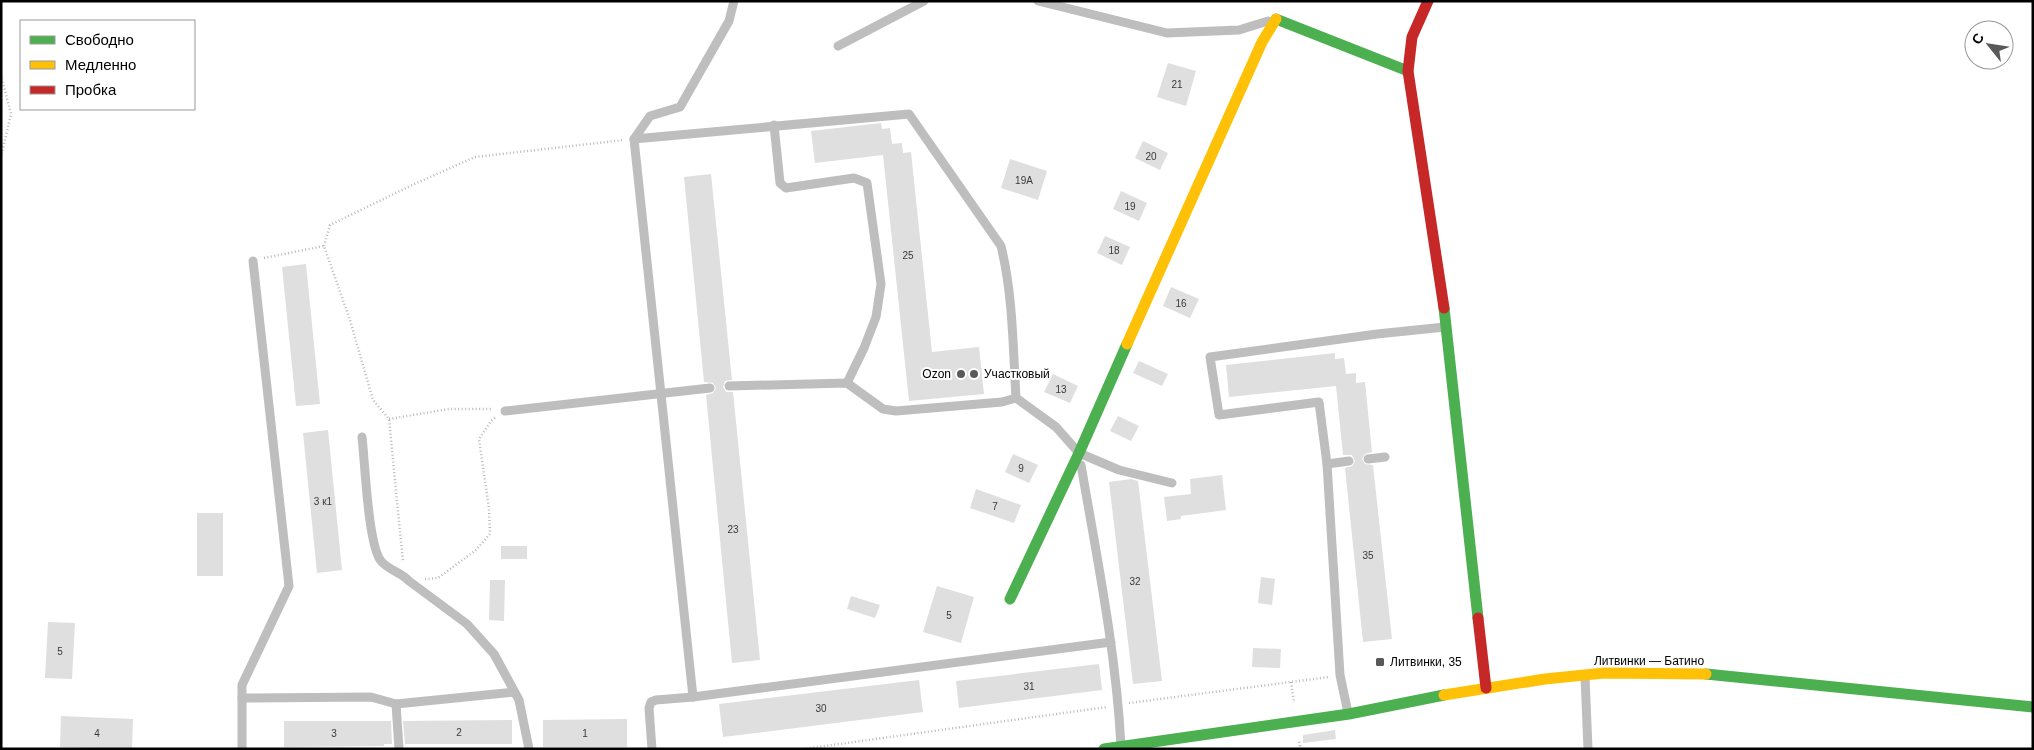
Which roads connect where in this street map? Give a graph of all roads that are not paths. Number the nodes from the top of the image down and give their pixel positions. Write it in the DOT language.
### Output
graph roads {
  1 [pos="734,1"];
  2 [pos="924,1"];
  3 [pos="1038,1"];
  4 [pos="1428,1"];
  5 [pos="1275,19"];
  6 [pos="838,46"];
  7 [pos="1408,71"];
  8 [pos="774,125"];
  9 [pos="634,139"];
  10 [pos="253,261"];
  11 [pos="1447,327"];
  12 [pos="847,383"];
  13 [pos="729,386"];
  14 [pos="710,388"];
  15 [pos="662,394"];
  16 [pos="1016,398"];
  17 [pos="505,411"];
  18 [pos="362,437"];
  19 [pos="1079,453"];
  20 [pos="1385,457"];
  21 [pos="1368,459"];
  22 [pos="1349,461"];
  23 [pos="1327,464"];
  24 [pos="1172,484"];
  25 [pos="1010,599"];
  26 [pos="1111,642"];
  27 [pos="1585,675"];
  28 [pos="1486,688"];
  29 [pos="514,692"];
  30 [pos="693,696"];
  31 [pos="242,698"];
  32 [pos="396,704"];
  33 [pos="2033,708"];
  34 [pos="1348,714"];
  35 [pos="1121,748"];
  36 [pos="242,749"];
  37 [pos="399,749"];
  38 [pos="529,749"];
  39 [pos="652,749"];
  40 [pos="1104,749"];
  41 [pos="1588,749"];
  1 -- 9 [label="lane"];
  2 -- 6 [label="lane"];
  3 -- 5 [label="lane"];
  4 -- 7 [label="street"];
  5 -- 7 [label="street"];
  5 -- 19 [label="street"];
  7 -- 11 [label="street"];
  8 -- 9 [label="lane"];
  8 -- 12 [label="lane"];
  8 -- 16 [label="lane"];
  9 -- 15 [label="lane"];
  10 -- 31 [label="lane"];
  11 -- 23 [label="lane"];
  11 -- 28 [label="street"];
  12 -- 13 [label="lane"];
  12 -- 16 [label="lane"];
  14 -- 15 [label="lane"];
  15 -- 17 [label="lane"];
  15 -- 30 [label="lane"];
  16 -- 19 [label="lane"];
  18 -- 29 [label="lane"];
  19 -- 24 [label="lane"];
  19 -- 25 [label="street"];
  19 -- 26 [label="lane"];
  20 -- 21 [label="lane"];
  22 -- 23 [label="lane"];
  23 -- 34 [label="lane"];
  26 -- 30 [label="lane"];
  26 -- 35 [label="lane"];
  27 -- 28 [label="street, Литвинки — Батино"];
  27 -- 33 [label="street, Литвинки — Батино"];
  27 -- 41 [label="lane"];
  28 -- 34 [label="street, Литвинки — Батино"];
  29 -- 32 [label="lane"];
  29 -- 38 [label="lane"];
  30 -- 39 [label="lane"];
  31 -- 32 [label="lane"];
  31 -- 36 [label="lane"];
  32 -- 37 [label="lane"];
  34 -- 35 [label="street, Литвинки — Батино"];
  35 -- 40 [label="street, Литвинки — Батино"];
}
